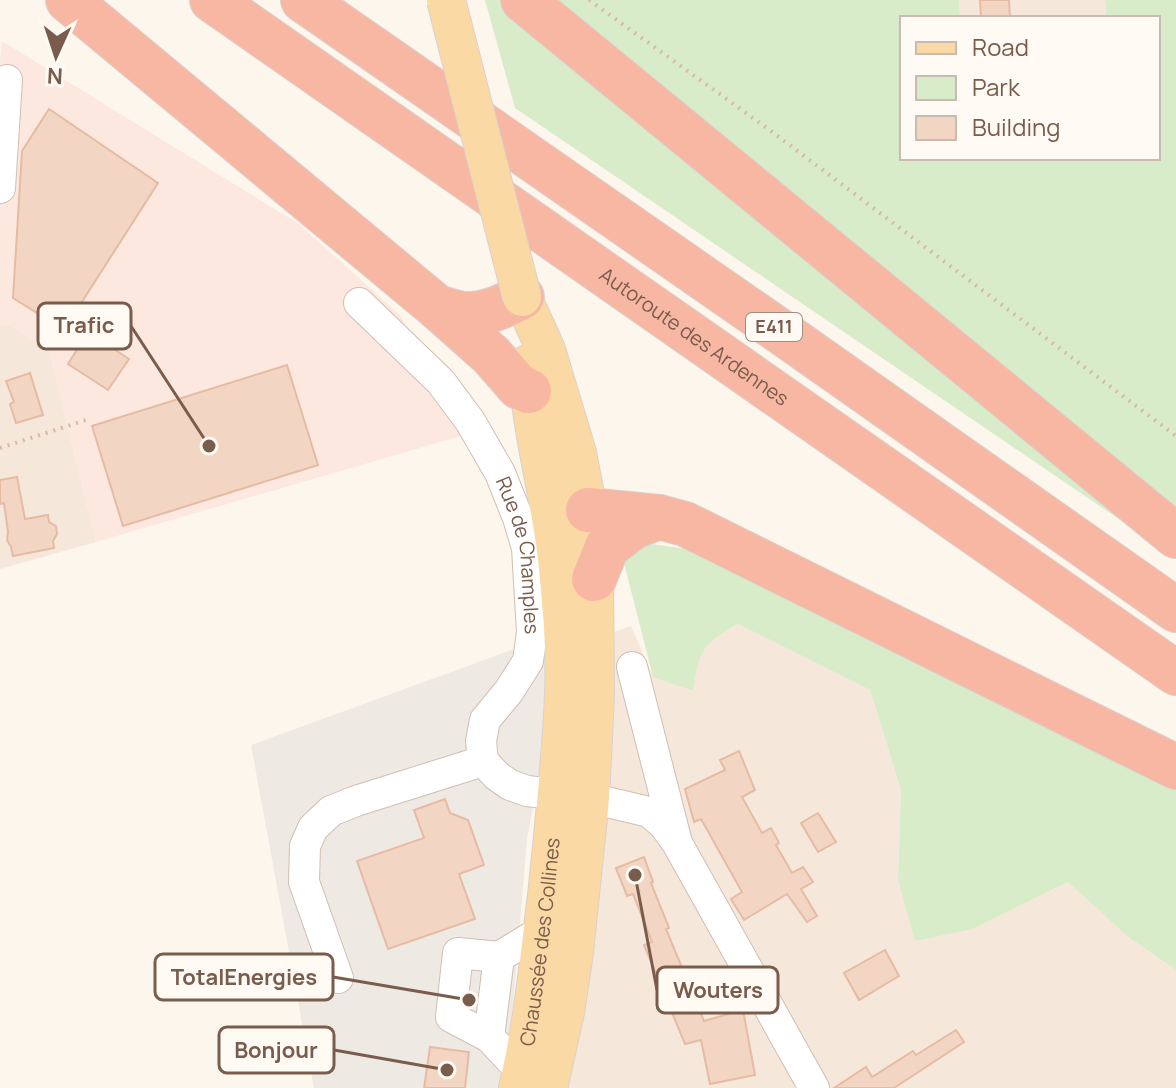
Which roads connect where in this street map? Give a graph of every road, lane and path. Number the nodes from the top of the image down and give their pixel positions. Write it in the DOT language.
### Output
graph roads {
  1 [pos="68,0"];
  2 [pos="212,0"];
  3 [pos="303,0"];
  4 [pos="446,0"];
  5 [pos="523,0"];
  6 [pos="589,0"];
  7 [pos="7,80"];
  8 [pos="2,129"];
  9 [pos="0,188"];
  10 [pos="359,303"];
  11 [pos="437,307"];
  12 [pos="521,324"];
  13 [pos="529,391"];
  14 [pos="86,420"];
  15 [pos="1176,436"];
  16 [pos="0,448"];
  17 [pos="588,510"];
  18 [pos="659,517"];
  19 [pos="1176,536"];
  20 [pos="594,579"];
  21 [pos="1176,610"];
  22 [pos="632,667"];
  23 [pos="1176,673"];
  24 [pos="483,761"];
  25 [pos="1176,767"];
  26 [pos="574,796"];
  27 [pos="677,843"];
  28 [pos="543,930"];
  29 [pos="490,956"];
  30 [pos="338,978"];
  31 [pos="480,1032"];
  32 [pos="530,1083"];
  33 [pos="814,1088"];
  1 -- 11 [label="highway"];
  2 -- 23 [label="highway, Autoroute des Ardennes / E411"];
  3 -- 21 [label="highway, E411"];
  4 -- 12 [label="main road, bridge"];
  5 -- 19 [label="highway"];
  6 -- 15 [label="path"];
  7 -- 8 [label="street"];
  8 -- 9 [label="street"];
  10 -- 24 [label="street, Rue de Champles"];
  11 -- 12 [label="highway"];
  11 -- 13 [label="highway"];
  12 -- 13 [label="main road"];
  12 -- 17 [label="main road"];
  13 -- 26 [label="main road"];
  14 -- 16 [label="path"];
  17 -- 18 [label="highway"];
  17 -- 20 [label="main road"];
  18 -- 20 [label="highway"];
  18 -- 25 [label="highway"];
  20 -- 26 [label="main road"];
  22 -- 27 [label="street"];
  24 -- 26 [label="street"];
  24 -- 30 [label="street"];
  26 -- 27 [label="street"];
  26 -- 28 [label="main road, Chaussée des Collines"];
  26 -- 32 [label="main road, Chaussée des Collines"];
  27 -- 33 [label="street"];
  28 -- 29 [label="street"];
  28 -- 32 [label="main road, Chaussée des Collines"];
  29 -- 31 [label="street"];
  29 -- 31 [label="street"];
  31 -- 32 [label="street"];
}
